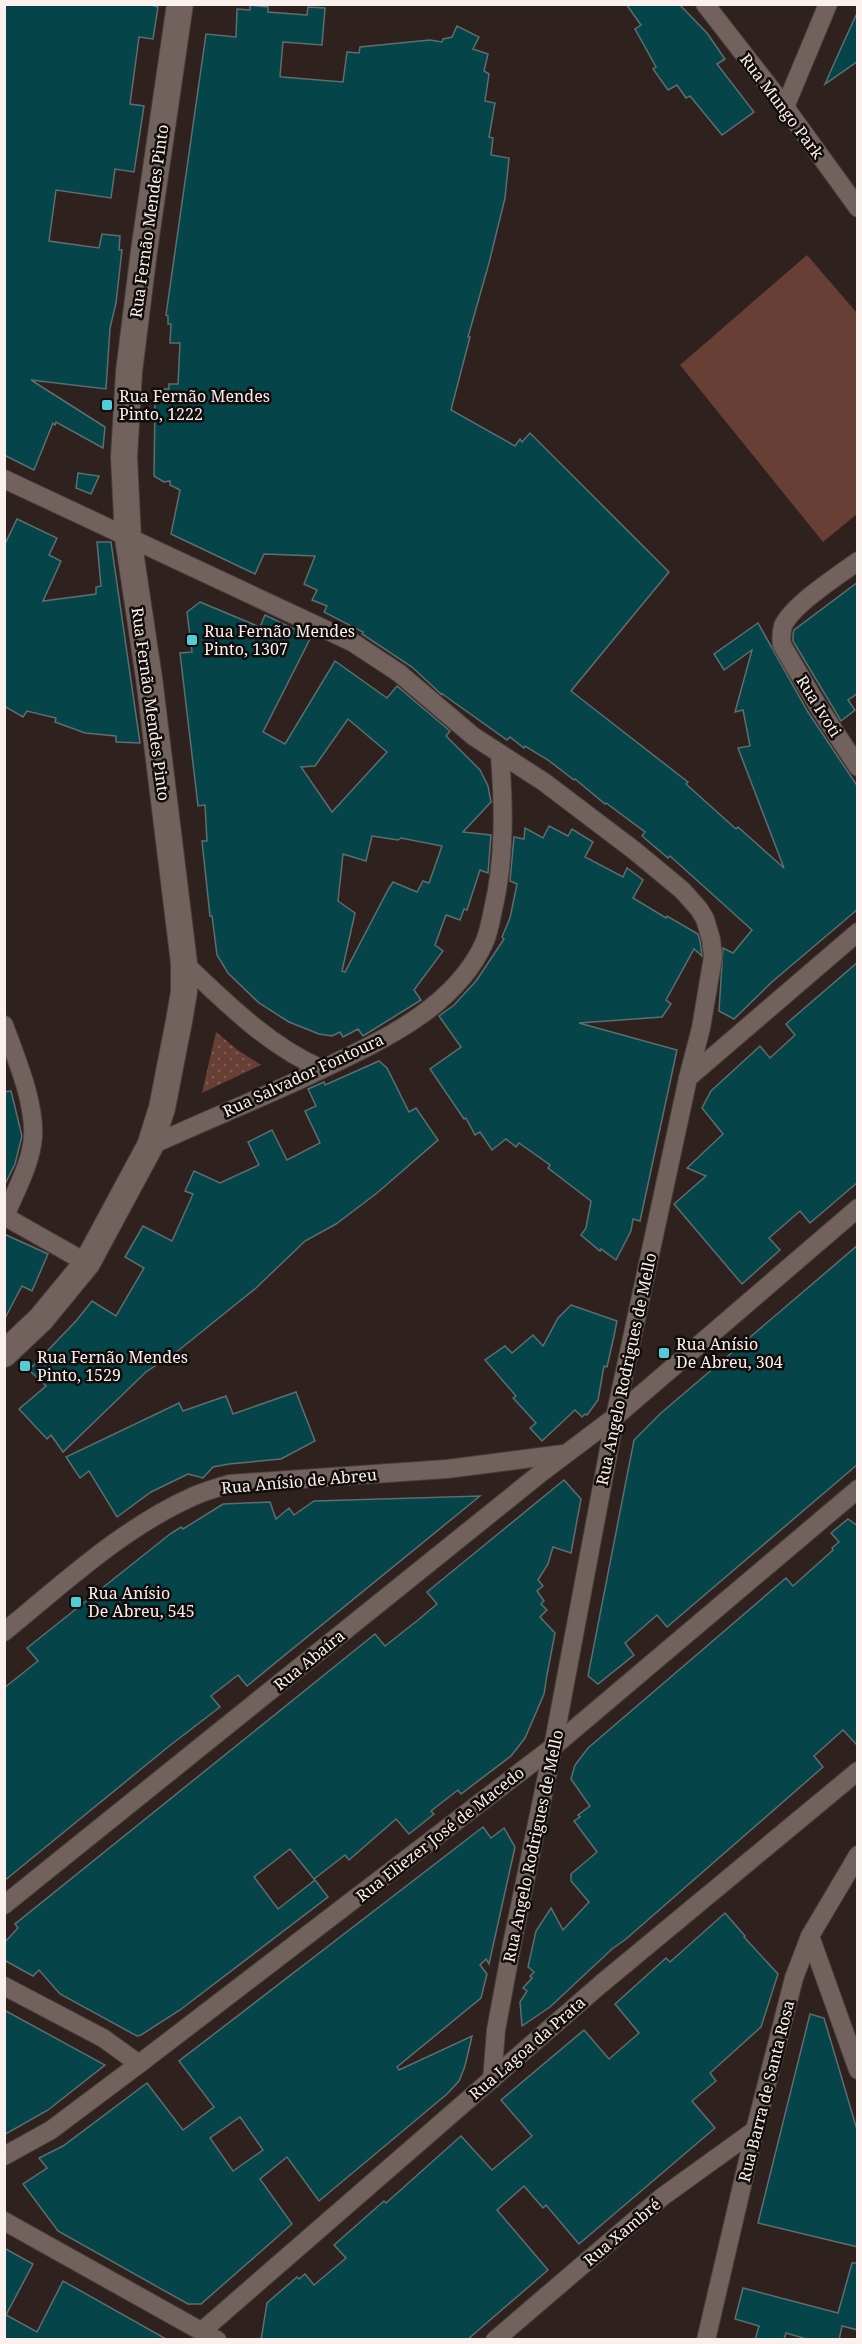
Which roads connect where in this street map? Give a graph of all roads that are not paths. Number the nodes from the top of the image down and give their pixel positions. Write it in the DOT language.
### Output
graph roads {
  1 [pos="180,4"];
  2 [pos="705,4"];
  3 [pos="828,4"];
  4 [pos="785,106"];
  5 [pos="858,208"];
  6 [pos="4,479"];
  7 [pos="128,537"];
  8 [pos="858,561"];
  9 [pos="500,756"];
  10 [pos="858,767"];
  11 [pos="858,932"];
  12 [pos="184,963"];
  13 [pos="4,1025"];
  14 [pos="322,1069"];
  15 [pos="688,1078"];
  16 [pos="150,1146"];
  17 [pos="858,1208"];
  18 [pos="5,1216"];
  19 [pos="87,1263"];
  20 [pos="4,1354"];
  21 [pos="615,1417"];
  22 [pos="566,1454"];
  23 [pos="858,1489"];
  24 [pos="4,1632"];
  25 [pos="553,1748"];
  26 [pos="858,1771"];
  27 [pos="858,1855"];
  28 [pos="4,1905"];
  29 [pos="810,1936"];
  30 [pos="4,1986"];
  31 [pos="139,2064"];
  32 [pos="858,2070"];
  33 [pos="492,2080"];
  34 [pos="755,2130"];
  35 [pos="4,2156"];
  36 [pos="4,2221"];
  37 [pos="209,2336"];
  38 [pos="495,2340"];
  39 [pos="706,2340"];
  1 -- 7 [label="street, Rua Fernão Mendes Pinto"];
  2 -- 4 [label="street, Rua Mungo Park"];
  3 -- 4 [label="street"];
  4 -- 5 [label="street, Rua Mungo Park"];
  6 -- 7 [label="street"];
  7 -- 9 [label="street"];
  7 -- 12 [label="street, Rua Fernão Mendes Pinto"];
  8 -- 10 [label="street, Rua Ivoti"];
  9 -- 14 [label="street, Rua Salvador Fontoura"];
  9 -- 15 [label="street, Rua Angelo Rodrigues de Mello"];
  11 -- 15 [label="street"];
  12 -- 14 [label="street"];
  12 -- 16 [label="street, Rua Fernão Mendes Pinto"];
  13 -- 18 [label="street"];
  14 -- 16 [label="street, Rua Salvador Fontoura"];
  15 -- 21 [label="street, Rua Angelo Rodrigues de Mello"];
  16 -- 19 [label="street, Rua Fernão Mendes Pinto"];
  17 -- 21 [label="street"];
  18 -- 19 [label="street"];
  19 -- 20 [label="street, Rua Fernão Mendes Pinto"];
  21 -- 22 [label="street, Rua Abaíra"];
  21 -- 25 [label="street, Rua Angelo Rodrigues de Mello"];
  22 -- 24 [label="street, Rua Anísio de Abreu"];
  22 -- 28 [label="street, Rua Abaíra"];
  23 -- 25 [label="street, Rua Eliezer José de Macedo"];
  25 -- 31 [label="street, Rua Eliezer José de Macedo"];
  25 -- 33 [label="street, Rua Angelo Rodrigues de Mello"];
  26 -- 33 [label="street, Rua Lagoa da Prata"];
  27 -- 29 [label="street, Rua Barra de Santa Rosa"];
  29 -- 32 [label="street"];
  29 -- 34 [label="street, Rua Barra de Santa Rosa"];
  30 -- 31 [label="street"];
  31 -- 35 [label="street, Rua Eliezer José de Macedo"];
  33 -- 37 [label="street, Rua Lagoa da Prata"];
  34 -- 38 [label="street, Rua Xambré"];
  34 -- 39 [label="street, Rua Barra de Santa Rosa"];
  36 -- 37 [label="street"];
}
